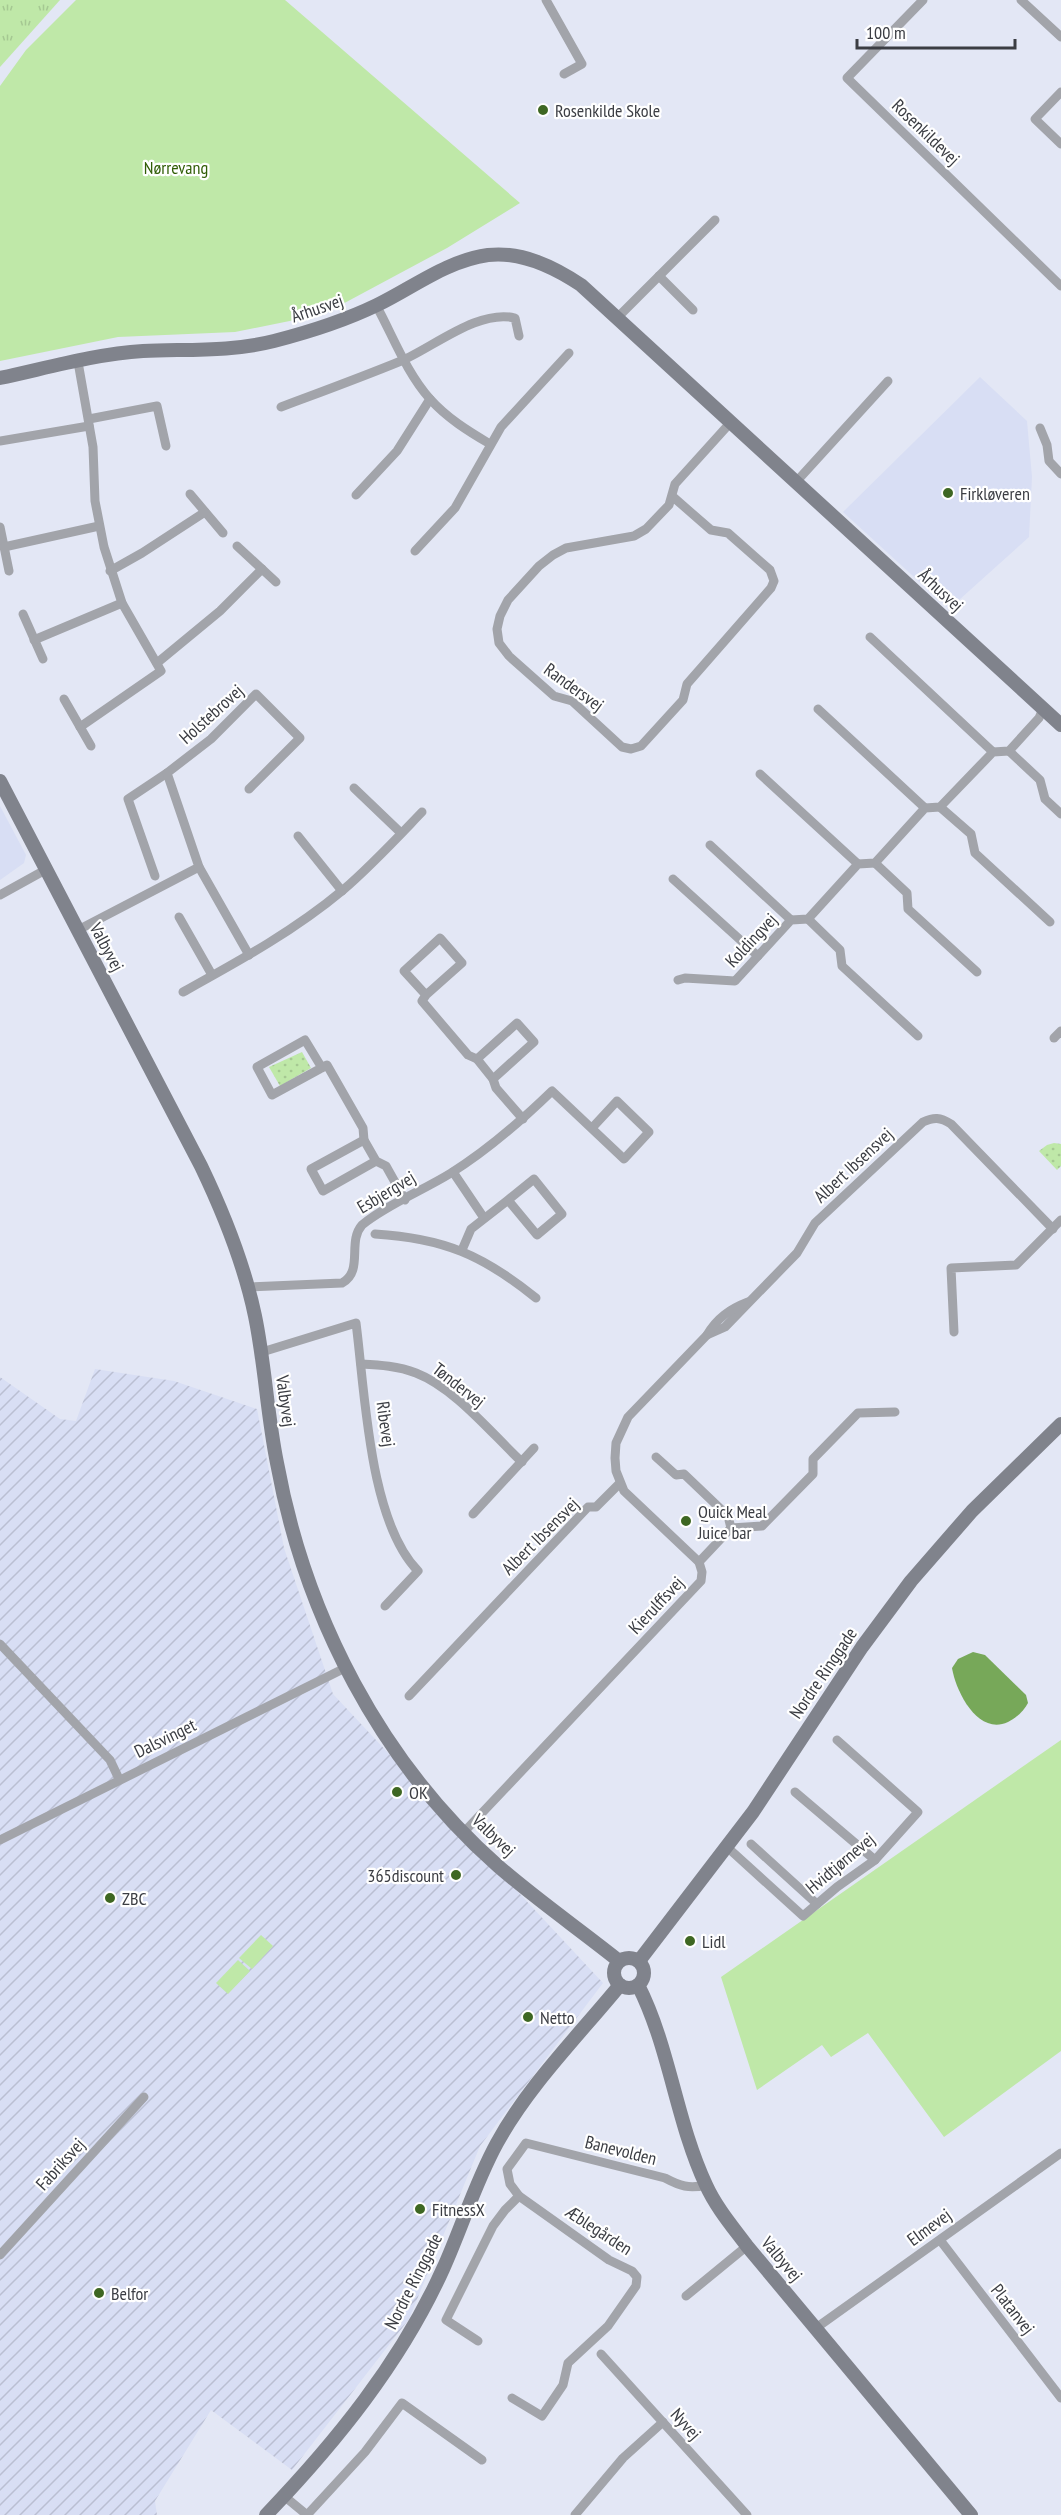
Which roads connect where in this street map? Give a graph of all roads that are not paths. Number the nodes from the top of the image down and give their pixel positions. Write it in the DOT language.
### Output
graph roads {
  1 [pos="546,0"];
  2 [pos="923,0"];
  3 [pos="1022,0"];
  4 [pos="1061,37"];
  5 [pos="564,74"];
  6 [pos="1061,92"];
  7 [pos="1061,144"];
  8 [pos="715,220"];
  9 [pos="659,276"];
  10 [pos="1061,286"];
  11 [pos="376,305"];
  12 [pos="693,310"];
  13 [pos="617,318"];
  14 [pos="519,336"];
  15 [pos="569,354"];
  16 [pos="404,359"];
  17 [pos="78,362"];
  18 [pos="0,378"];
  19 [pos="888,381"];
  20 [pos="430,399"];
  21 [pos="281,407"];
  22 [pos="89,422"];
  23 [pos="731,422"];
  24 [pos="1040,428"];
  25 [pos="0,441"];
  26 [pos="490,444"];
  27 [pos="166,446"];
  28 [pos="1061,474"];
  29 [pos="796,482"];
  30 [pos="190,494"];
  31 [pos="356,495"];
  32 [pos="672,496"];
  33 [pos="206,512"];
  34 [pos="99,526"];
  35 [pos="0,527"];
  36 [pos="223,532"];
  37 [pos="237,546"];
  38 [pos="4,547"];
  39 [pos="416,551"];
  40 [pos="262,569"];
  41 [pos="9,571"];
  42 [pos="110,571"];
  43 [pos="276,582"];
  44 [pos="122,603"];
  45 [pos="23,614"];
  46 [pos="870,637"];
  47 [pos="34,640"];
  48 [pos="43,659"];
  49 [pos="157,663"];
  50 [pos="64,699"];
  51 [pos="818,709"];
  52 [pos="1043,709"];
  53 [pos="1061,725"];
  54 [pos="80,727"];
  55 [pos="91,746"];
  56 [pos="1009,751"];
  57 [pos="993,752"];
  58 [pos="167,773"];
  59 [pos="760,774"];
  60 [pos="0,781"];
  61 [pos="354,788"];
  62 [pos="249,789"];
  63 [pos="940,807"];
  64 [pos="925,808"];
  65 [pos="422,812"];
  66 [pos="1061,814"];
  67 [pos="401,834"];
  68 [pos="298,836"];
  69 [pos="710,845"];
  70 [pos="875,863"];
  71 [pos="858,864"];
  72 [pos="199,867"];
  73 [pos="47,869"];
  74 [pos="155,876"];
  75 [pos="673,879"];
  76 [pos="342,891"];
  77 [pos="0,895"];
  78 [pos="179,917"];
  79 [pos="808,919"];
  80 [pos="791,920"];
  81 [pos="1050,922"];
  82 [pos="78,930"];
  83 [pos="249,955"];
  84 [pos="758,956"];
  85 [pos="977,972"];
  86 [pos="212,975"];
  87 [pos="678,980"];
  88 [pos="183,992"];
  89 [pos="426,995"];
  90 [pos="918,1036"];
  91 [pos="477,1059"];
  92 [pos="322,1068"];
  93 [pos="493,1079"];
  94 [pos="523,1119"];
  95 [pos="591,1128"];
  96 [pos="364,1140"];
  97 [pos="376,1161"];
  98 [pos="453,1172"];
  99 [pos="405,1200"];
  100 [pos="508,1200"];
  101 [pos="484,1218"];
  102 [pos="1061,1220"];
  103 [pos="1053,1229"];
  104 [pos="375,1234"];
  105 [pos="462,1250"];
  106 [pos="248,1287"];
  107 [pos="536,1298"];
  108 [pos="954,1332"];
  109 [pos="262,1352"];
  110 [pos="361,1364"];
  111 [pos="895,1412"];
  112 [pos="1061,1424"];
  113 [pos="534,1448"];
  114 [pos="656,1456"];
  115 [pos="522,1462"];
  116 [pos="620,1484"];
  117 [pos="473,1514"];
  118 [pos="731,1528"];
  119 [pos="699,1562"];
  120 [pos="385,1606"];
  121 [pos="0,1644"];
  122 [pos="345,1668"];
  123 [pos="409,1696"];
  124 [pos="837,1740"];
  125 [pos="119,1779"];
  126 [pos="795,1792"];
  127 [pos="464,1832"];
  128 [pos="0,1840"];
  129 [pos="751,1844"];
  130 [pos="727,1847"];
  131 [pos="875,1860"];
  132 [pos="817,1904"];
  133 [pos="619,1961"];
  134 [pos="639,1961"];
  135 [pos="638,1985"];
  136 [pos="620,1986"];
  137 [pos="144,2097"];
  138 [pos="1060,2154"];
  139 [pos="706,2185"];
  140 [pos="519,2196"];
  141 [pos="940,2240"];
  142 [pos="747,2246"];
  143 [pos="0,2255"];
  144 [pos="686,2296"];
  145 [pos="816,2328"];
  146 [pos="478,2341"];
  147 [pos="601,2354"];
  148 [pos="512,2398"];
  149 [pos="1061,2398"];
  150 [pos="663,2422"];
  151 [pos="482,2460"];
  152 [pos="285,2496"];
  153 [pos="266,2515"];
  154 [pos="307,2515"];
  155 [pos="575,2515"];
  156 [pos="747,2515"];
  157 [pos="971,2515"];
  1 -- 5 [label="street"];
  2 -- 10 [label="street, Rosenkildevej"];
  3 -- 4 [label="street"];
  6 -- 7 [label="street"];
  8 -- 9 [label="street"];
  9 -- 12 [label="street"];
  9 -- 13 [label="street"];
  11 -- 13 [label="street, Århusvej"];
  11 -- 16 [label="street"];
  11 -- 17 [label="street, Århusvej"];
  13 -- 23 [label="street, Århusvej"];
  14 -- 16 [label="street"];
  15 -- 26 [label="street"];
  16 -- 20 [label="street"];
  16 -- 21 [label="street"];
  17 -- 18 [label="street, Århusvej"];
  17 -- 22 [label="street"];
  19 -- 29 [label="street"];
  20 -- 26 [label="street"];
  20 -- 31 [label="street"];
  22 -- 25 [label="street"];
  22 -- 27 [label="street"];
  22 -- 34 [label="street"];
  23 -- 29 [label="street, Århusvej"];
  23 -- 32 [label="street, Randersvej"];
  24 -- 28 [label="street"];
  26 -- 39 [label="street"];
  29 -- 52 [label="street, Århusvej"];
  30 -- 33 [label="street"];
  32 -- 32 [label="street, Randersvej"];
  33 -- 36 [label="street"];
  33 -- 42 [label="street"];
  34 -- 38 [label="street"];
  34 -- 42 [label="street"];
  35 -- 38 [label="street"];
  37 -- 40 [label="street"];
  38 -- 41 [label="street"];
  40 -- 43 [label="street"];
  40 -- 49 [label="street"];
  42 -- 44 [label="street"];
  44 -- 47 [label="street"];
  44 -- 49 [label="street"];
  45 -- 47 [label="street"];
  46 -- 57 [label="street"];
  47 -- 48 [label="street"];
  49 -- 54 [label="street"];
  50 -- 54 [label="street"];
  51 -- 64 [label="street"];
  52 -- 53 [label="street, Århusvej"];
  52 -- 56 [label="street"];
  54 -- 55 [label="street"];
  56 -- 57 [label="street"];
  56 -- 66 [label="street"];
  57 -- 63 [label="street"];
  58 -- 62 [label="street, Holstebrovej"];
  58 -- 72 [label="street"];
  58 -- 74 [label="street, Holstebrovej"];
  59 -- 71 [label="street"];
  60 -- 73 [label="street, Valbyvej"];
  61 -- 67 [label="street"];
  63 -- 64 [label="street"];
  63 -- 81 [label="street"];
  64 -- 70 [label="street"];
  65 -- 67 [label="street"];
  67 -- 76 [label="street"];
  68 -- 76 [label="street"];
  69 -- 80 [label="street"];
  70 -- 71 [label="street"];
  70 -- 85 [label="street"];
  71 -- 79 [label="street, Koldingvej"];
  72 -- 82 [label="street"];
  72 -- 83 [label="street"];
  73 -- 77 [label="street"];
  73 -- 82 [label="street, Valbyvej"];
  75 -- 84 [label="street"];
  76 -- 83 [label="street"];
  78 -- 86 [label="street"];
  79 -- 80 [label="street, Koldingvej"];
  79 -- 90 [label="street"];
  80 -- 84 [label="street, Koldingvej"];
  82 -- 106 [label="street, Valbyvej"];
  83 -- 86 [label="street"];
  84 -- 87 [label="street, Koldingvej"];
  86 -- 88 [label="street"];
  89 -- 89 [label="street"];
  89 -- 91 [label="street"];
  91 -- 93 [label="street"];
  91 -- 93 [label="street"];
  92 -- 92 [label="street"];
  92 -- 96 [label="street"];
  93 -- 94 [label="street"];
  94 -- 95 [label="street, Esbjergvej"];
  94 -- 98 [label="street, Esbjergvej"];
  95 -- 95 [label="street"];
  96 -- 97 [label="street"];
  96 -- 97 [label="street"];
  97 -- 99 [label="street"];
  98 -- 99 [label="street, Esbjergvej"];
  98 -- 101 [label="street"];
  99 -- 106 [label="street, Esbjergvej"];
  100 -- 100 [label="street"];
  100 -- 101 [label="street"];
  101 -- 105 [label="street"];
  102 -- 103 [label="street"];
  103 -- 108 [label="street"];
  103 -- 116 [label="street, Albert Ibsensvej"];
  104 -- 105 [label="street"];
  105 -- 107 [label="street"];
  106 -- 109 [label="street, Valbyvej"];
  109 -- 110 [label="street, Ribevej"];
  109 -- 122 [label="street, Valbyvej"];
  110 -- 115 [label="street, Tøndervej"];
  110 -- 120 [label="street, Ribevej"];
  111 -- 118 [label="street"];
  112 -- 130 [label="street, Nordre Ringgade"];
  113 -- 115 [label="street"];
  114 -- 118 [label="street"];
  115 -- 117 [label="street"];
  116 -- 119 [label="street"];
  116 -- 123 [label="street, Albert Ibsensvej"];
  118 -- 119 [label="street, Kierulffsvej"];
  119 -- 127 [label="street, Kierulffsvej"];
  121 -- 125 [label="street"];
  122 -- 125 [label="street, Dalsvinget"];
  122 -- 127 [label="street, Valbyvej"];
  124 -- 131 [label="street, Hvidtjørnevej"];
  125 -- 128 [label="street, Dalsvinget"];
  126 -- 131 [label="street"];
  127 -- 133 [label="street, Valbyvej"];
  129 -- 132 [label="street"];
  130 -- 132 [label="street, Hvidtjørnevej"];
  130 -- 134 [label="street, Nordre Ringgade"];
  131 -- 132 [label="street, Hvidtjørnevej"];
  133 -- 134 [label="street"];
  133 -- 136 [label="street"];
  134 -- 135 [label="street"];
  135 -- 136 [label="street"];
  135 -- 139 [label="street, Valbyvej"];
  136 -- 152 [label="street, Nordre Ringgade"];
  137 -- 143 [label="street, Fabriksvej"];
  138 -- 141 [label="street, Elmevej"];
  139 -- 140 [label="street, Banevolden"];
  139 -- 142 [label="street, Valbyvej"];
  140 -- 146 [label="street"];
  140 -- 148 [label="street, Æblegården"];
  141 -- 145 [label="street, Elmevej"];
  141 -- 149 [label="street, Platanvej"];
  142 -- 144 [label="street"];
  142 -- 145 [label="street, Valbyvej"];
  145 -- 157 [label="street, Valbyvej"];
  147 -- 150 [label="street, Nyvej"];
  150 -- 155 [label="street"];
  150 -- 156 [label="street, Nyvej"];
  151 -- 154 [label="street"];
  152 -- 153 [label="street, Nordre Ringgade"];
  152 -- 154 [label="street"];
}
